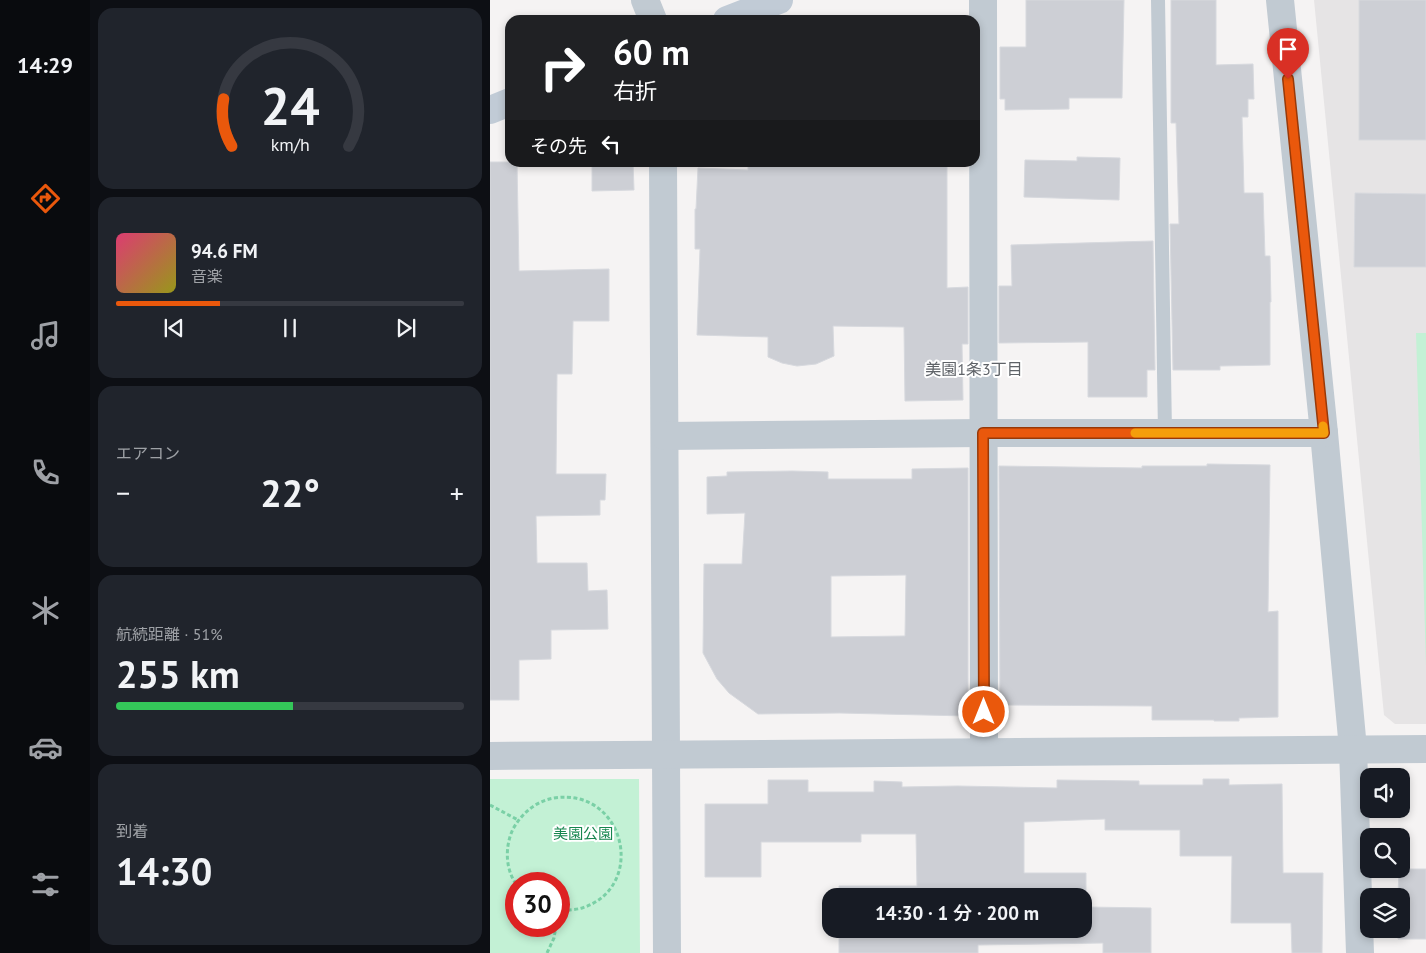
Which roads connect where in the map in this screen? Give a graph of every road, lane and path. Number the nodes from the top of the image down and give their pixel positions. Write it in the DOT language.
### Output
graph roads {
  1 [pos="645,0"];
  2 [pos="779,0"];
  3 [pos="982,0"];
  4 [pos="1158,0"];
  5 [pos="1280,0"];
  6 [pos="651,15"];
  7 [pos="740,15"];
  8 [pos="505,104"];
  9 [pos="490,110"];
  10 [pos="663,167"];
  11 [pos="983,433"];
  12 [pos="1165,433"];
  13 [pos="1324,433"];
  14 [pos="665,436"];
  15 [pos="1426,748"];
  16 [pos="1353,749"];
  17 [pos="984,752"];
  18 [pos="666,755"];
  19 [pos="490,756"];
  20 [pos="490,805"];
  21 [pos="518,820"];
  22 [pos="511,872"];
  23 [pos="570,910"];
  24 [pos="554,937"];
  25 [pos="547,953"];
  26 [pos="667,953"];
  27 [pos="1360,953"];
  1 -- 6 [label="street"];
  2 -- 7 [label="street"];
  3 -- 11 [label="street"];
  4 -- 12 [label="lane"];
  5 -- 13 [label="street"];
  8 -- 9 [label="street"];
  10 -- 14 [label="street"];
  11 -- 12 [label="street"];
  11 -- 14 [label="street"];
  11 -- 17 [label="street"];
  12 -- 13 [label="street"];
  13 -- 16 [label="street"];
  14 -- 18 [label="street"];
  15 -- 16 [label="street"];
  16 -- 17 [label="street"];
  16 -- 27 [label="street"];
  17 -- 18 [label="street"];
  18 -- 19 [label="street"];
  18 -- 26 [label="street"];
  20 -- 21 [label="path"];
  21 -- 22 [label="path"];
  21 -- 23 [label="path"];
  24 -- 25 [label="path"];
}
